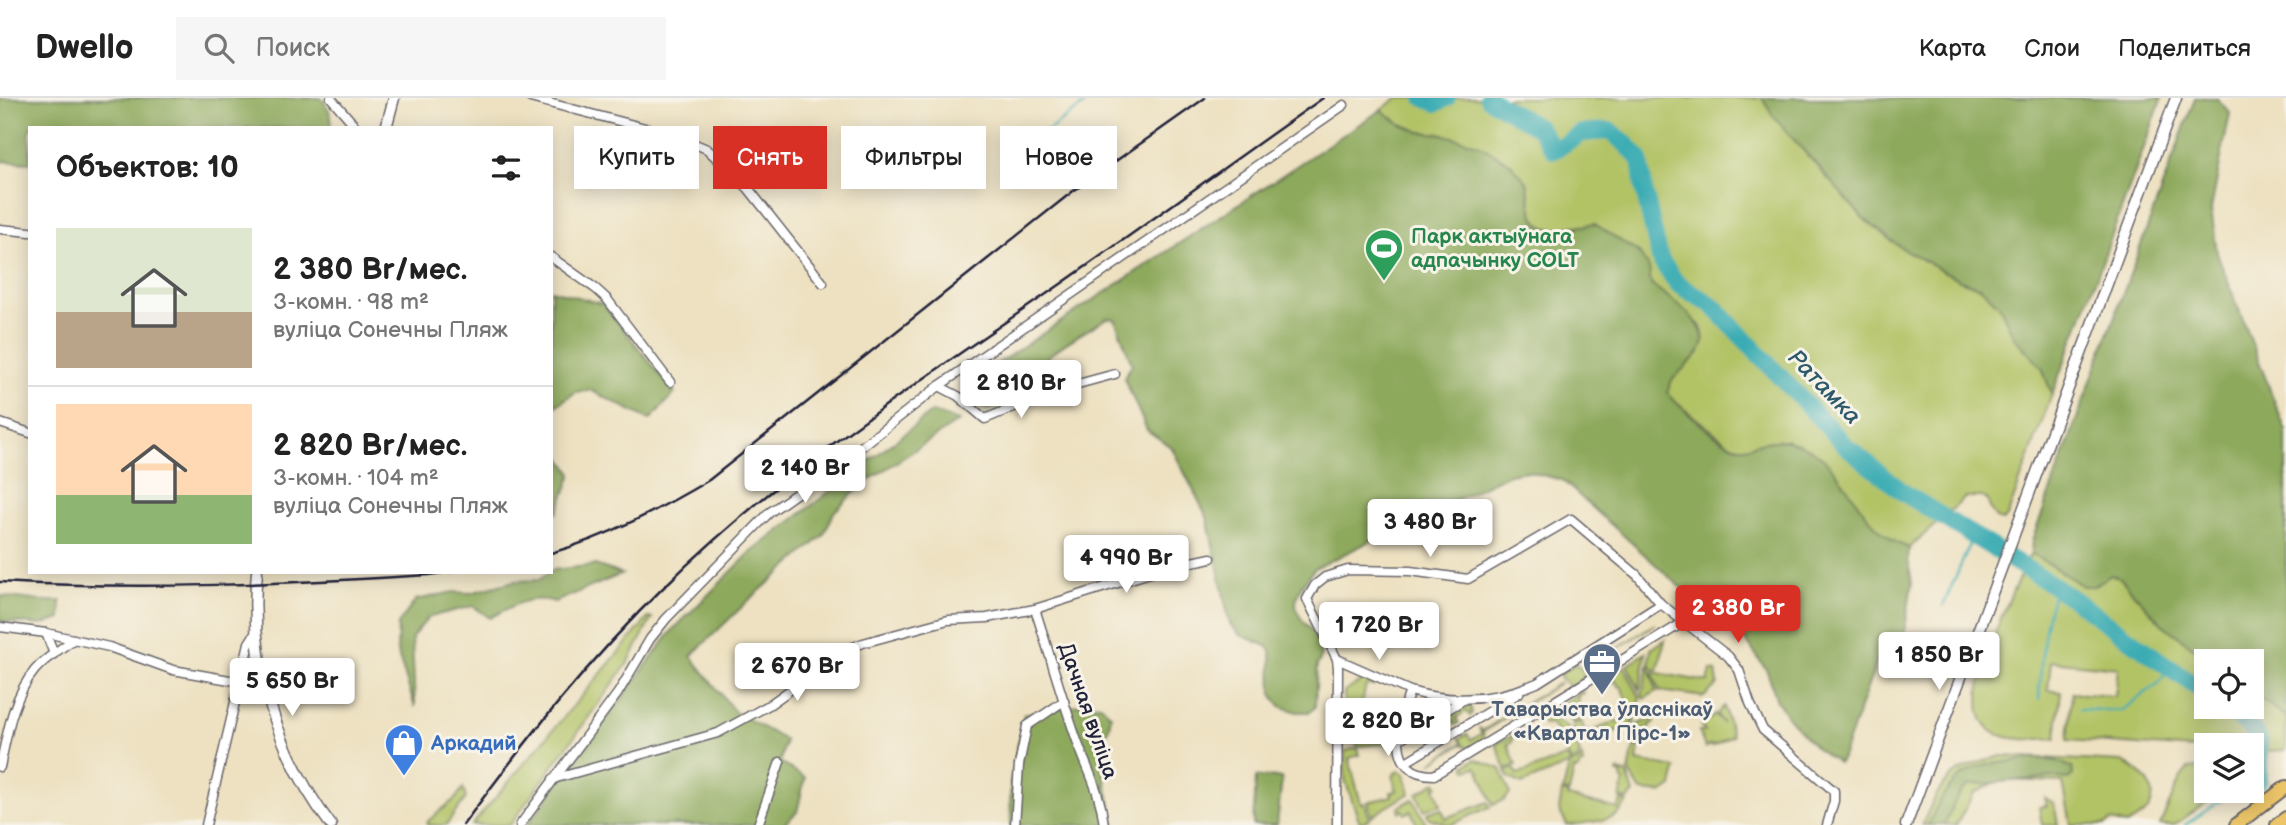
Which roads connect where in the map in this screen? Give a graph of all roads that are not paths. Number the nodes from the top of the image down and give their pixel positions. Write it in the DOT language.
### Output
graph roads {
  1 [pos="331,98"];
  2 [pos="394,98"];
  3 [pos="530,98"];
  4 [pos="2176,98"];
  5 [pos="1344,105"];
  6 [pos="355,126"];
  7 [pos="387,126"];
  8 [pos="0,229"];
  9 [pos="28,232"];
  10 [pos="553,258"];
  11 [pos="823,283"];
  12 [pos="1115,374"];
  13 [pos="670,382"];
  14 [pos="939,386"];
  15 [pos="0,424"];
  16 [pos="28,432"];
  17 [pos="1211,558"];
  18 [pos="257,574"];
  19 [pos="1661,604"];
  20 [pos="1035,609"];
  21 [pos="1684,622"];
  22 [pos="0,627"];
  23 [pos="256,632"];
  24 [pos="46,633"];
  25 [pos="74,639"];
  26 [pos="54,654"];
  27 [pos="1336,659"];
  28 [pos="241,681"];
  29 [pos="1537,682"];
  30 [pos="1410,691"];
  31 [pos="269,696"];
  32 [pos="1463,699"];
  33 [pos="1064,701"];
  34 [pos="1398,740"];
  35 [pos="780,762"];
  36 [pos="1406,762"];
  37 [pos="0,767"];
  38 [pos="553,779"];
  39 [pos="2286,787"];
  40 [pos="2286,818"];
  41 [pos="206,825"];
  42 [pos="331,825"];
  43 [pos="520,825"];
  44 [pos="758,825"];
  45 [pos="1015,825"];
  46 [pos="1104,825"];
  47 [pos="1337,825"];
  48 [pos="1827,825"];
  49 [pos="1906,825"];
  50 [pos="2236,825"];
  51 [pos="2277,825"];
  1 -- 6 [label="street"];
  2 -- 7 [label="street"];
  3 -- 11 [label="street"];
  4 -- 49 [label="street"];
  5 -- 14 [label="street"];
  8 -- 9 [label="street"];
  10 -- 13 [label="street"];
  12 -- 14 [label="street"];
  14 -- 38 [label="street"];
  15 -- 16 [label="street"];
  17 -- 20 [label="street"];
  18 -- 23 [label="street"];
  19 -- 21 [label="street"];
  19 -- 27 [label="street"];
  19 -- 29 [label="street"];
  20 -- 33 [label="street, Дачная вуліца"];
  20 -- 38 [label="street"];
  21 -- 36 [label="street"];
  21 -- 48 [label="street"];
  22 -- 24 [label="street"];
  23 -- 28 [label="street"];
  23 -- 31 [label="street"];
  24 -- 25 [label="street"];
  24 -- 26 [label="street"];
  25 -- 26 [label="street"];
  25 -- 28 [label="street"];
  26 -- 37 [label="street"];
  27 -- 30 [label="street"];
  27 -- 47 [label="street"];
  28 -- 31 [label="street"];
  28 -- 41 [label="street"];
  29 -- 32 [label="street"];
  29 -- 36 [label="street"];
  30 -- 32 [label="street"];
  30 -- 34 [label="street"];
  31 -- 42 [label="street"];
  32 -- 34 [label="street"];
  33 -- 45 [label="street"];
  33 -- 46 [label="street, Дачная вуліца"];
  34 -- 36 [label="street"];
  35 -- 44 [label="street"];
  38 -- 43 [label="street"];
  39 -- 50 [label="highway"];
  40 -- 51 [label="highway"];
}
